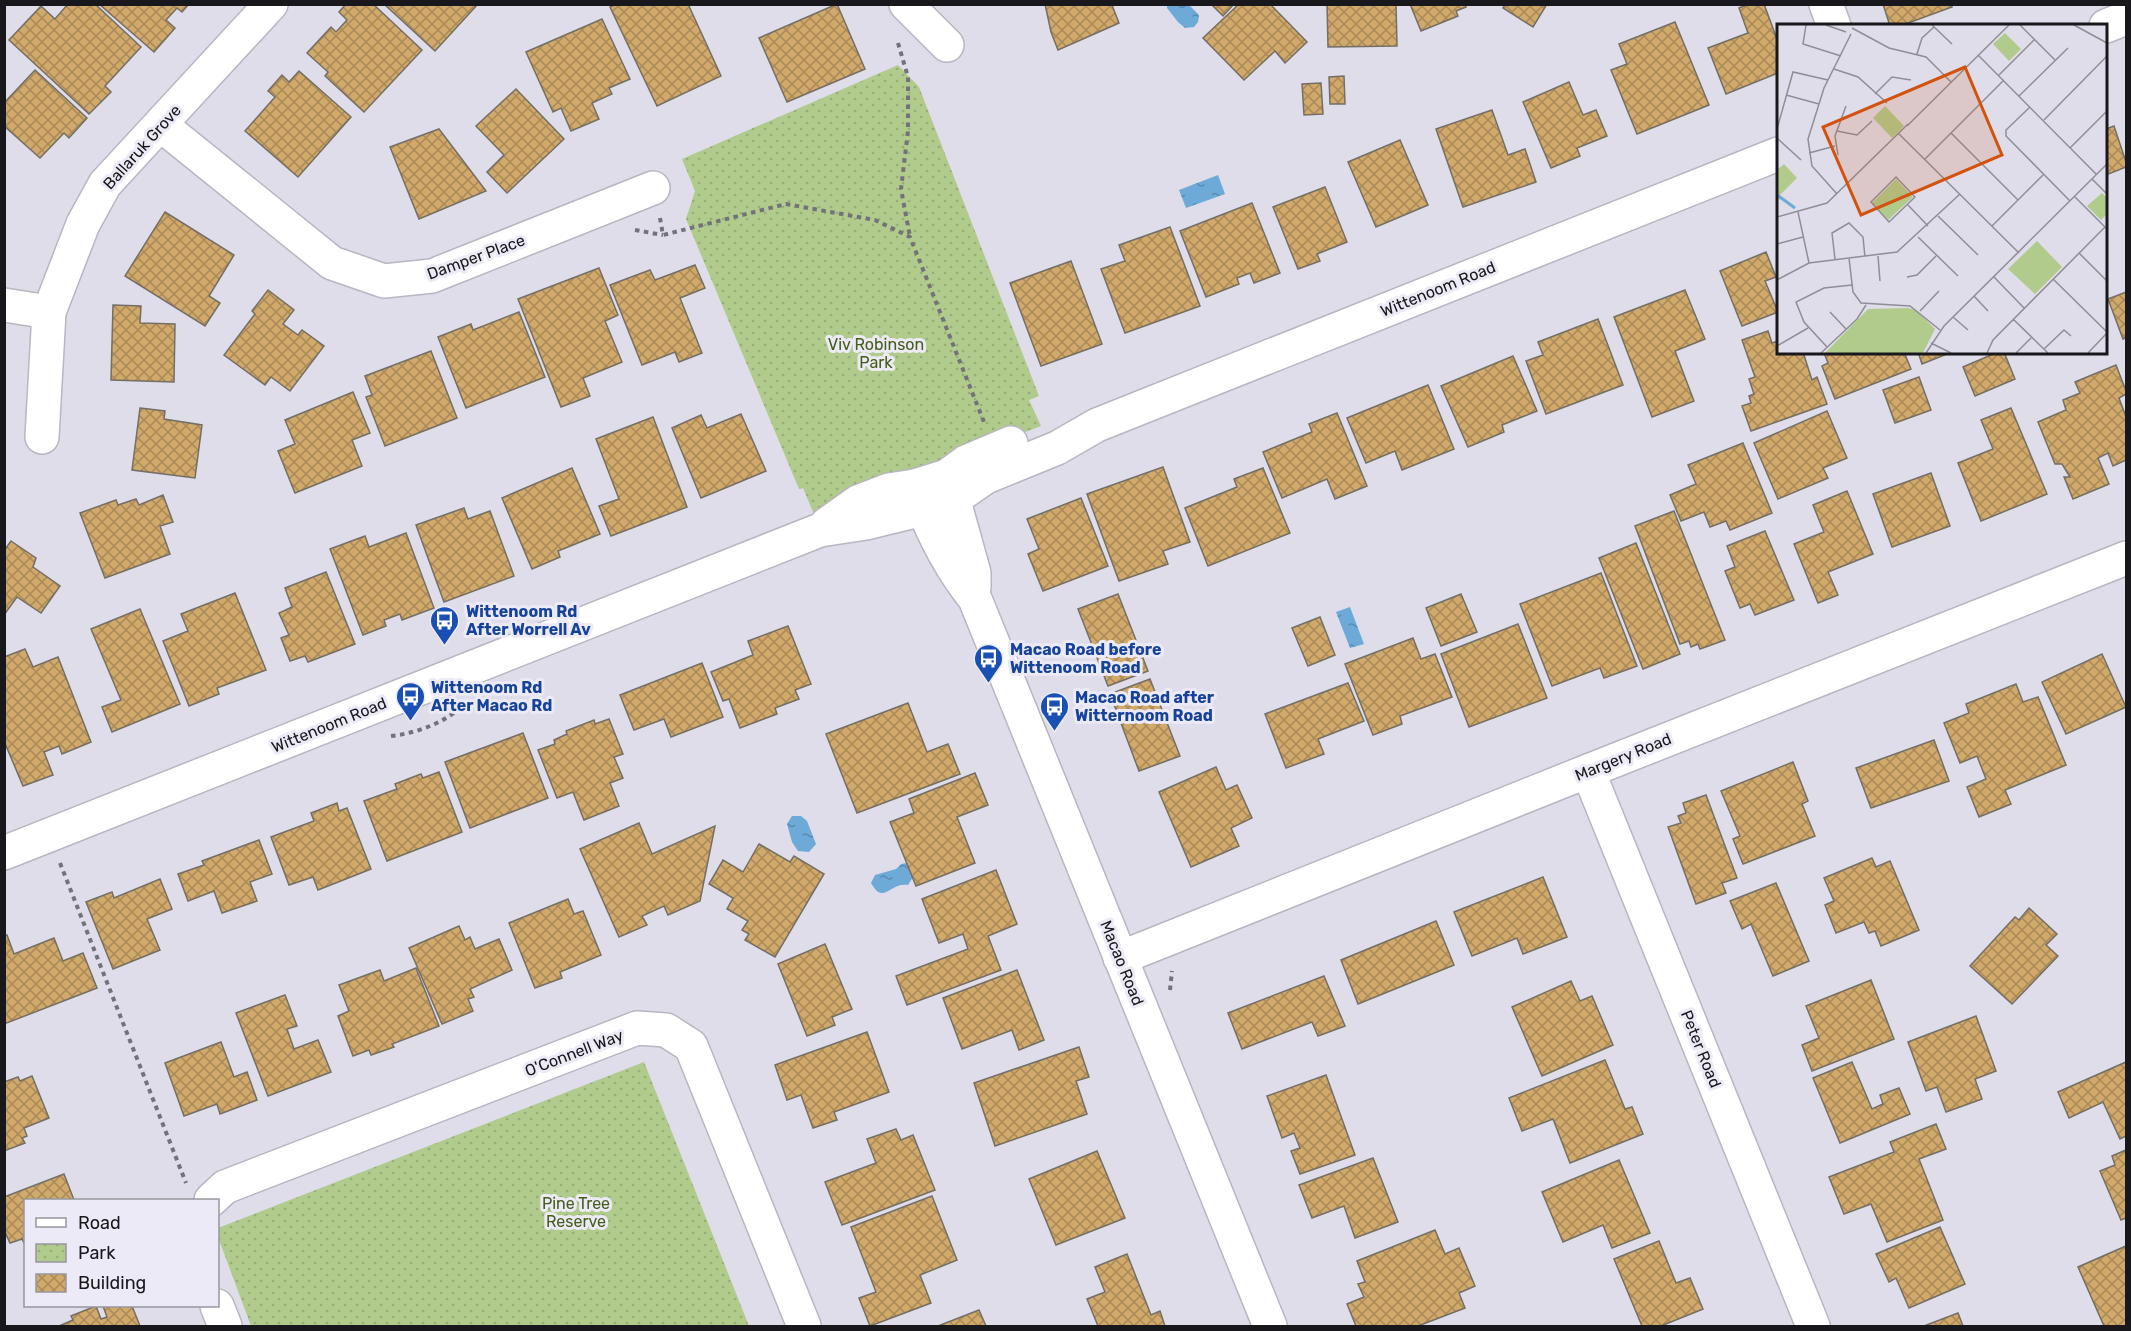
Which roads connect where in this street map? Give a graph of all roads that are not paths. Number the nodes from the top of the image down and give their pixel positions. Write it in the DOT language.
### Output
graph roads {
  1 [pos="271,4"];
  2 [pos="906,4"];
  3 [pos="1826,4"];
  4 [pos="2127,18"];
  5 [pos="1833,24"];
  6 [pos="2107,26"];
  7 [pos="947,45"];
  8 [pos="161,125"];
  9 [pos="1777,155"];
  10 [pos="653,188"];
  11 [pos="4,305"];
  12 [pos="50,312"];
  13 [pos="1097,425"];
  14 [pos="42,437"];
  15 [pos="950,487"];
  16 [pos="919,498"];
  17 [pos="2127,558"];
  18 [pos="975,599"];
  19 [pos="1588,771"];
  20 [pos="4,853"];
  21 [pos="1120,958"];
  22 [pos="200,1195"];
  23 [pos="218,1307"];
  24 [pos="225,1326"];
  25 [pos="804,1326"];
  26 [pos="1270,1326"];
  27 [pos="1813,1326"];
  1 -- 8 [label="street, Ballaruk Grove"];
  2 -- 7 [label="street"];
  3 -- 5 [label="street"];
  4 -- 6 [label="street"];
  8 -- 10 [label="street, Damper Place"];
  8 -- 12 [label="street, Ballaruk Grove"];
  9 -- 13 [label="street, Wittenoom Road"];
  11 -- 12 [label="street"];
  12 -- 14 [label="street, Ballaruk Grove"];
  13 -- 15 [label="street, Wittenoom Road"];
  13 -- 15 [label="street, Wittenoom Road"];
  15 -- 16 [label="street, Wittenoom Road"];
  15 -- 18 [label="street, Macao Road"];
  16 -- 18 [label="street, Macao Road"];
  16 -- 20 [label="street, Wittenoom Road"];
  17 -- 19 [label="street, Margery Road"];
  18 -- 21 [label="street, Macao Road"];
  19 -- 21 [label="street, Margery Road"];
  19 -- 27 [label="street, Peter Road"];
  21 -- 26 [label="street, Macao Road"];
  22 -- 25 [label="street, O'Connell Way"];
  23 -- 24 [label="street"];
}
